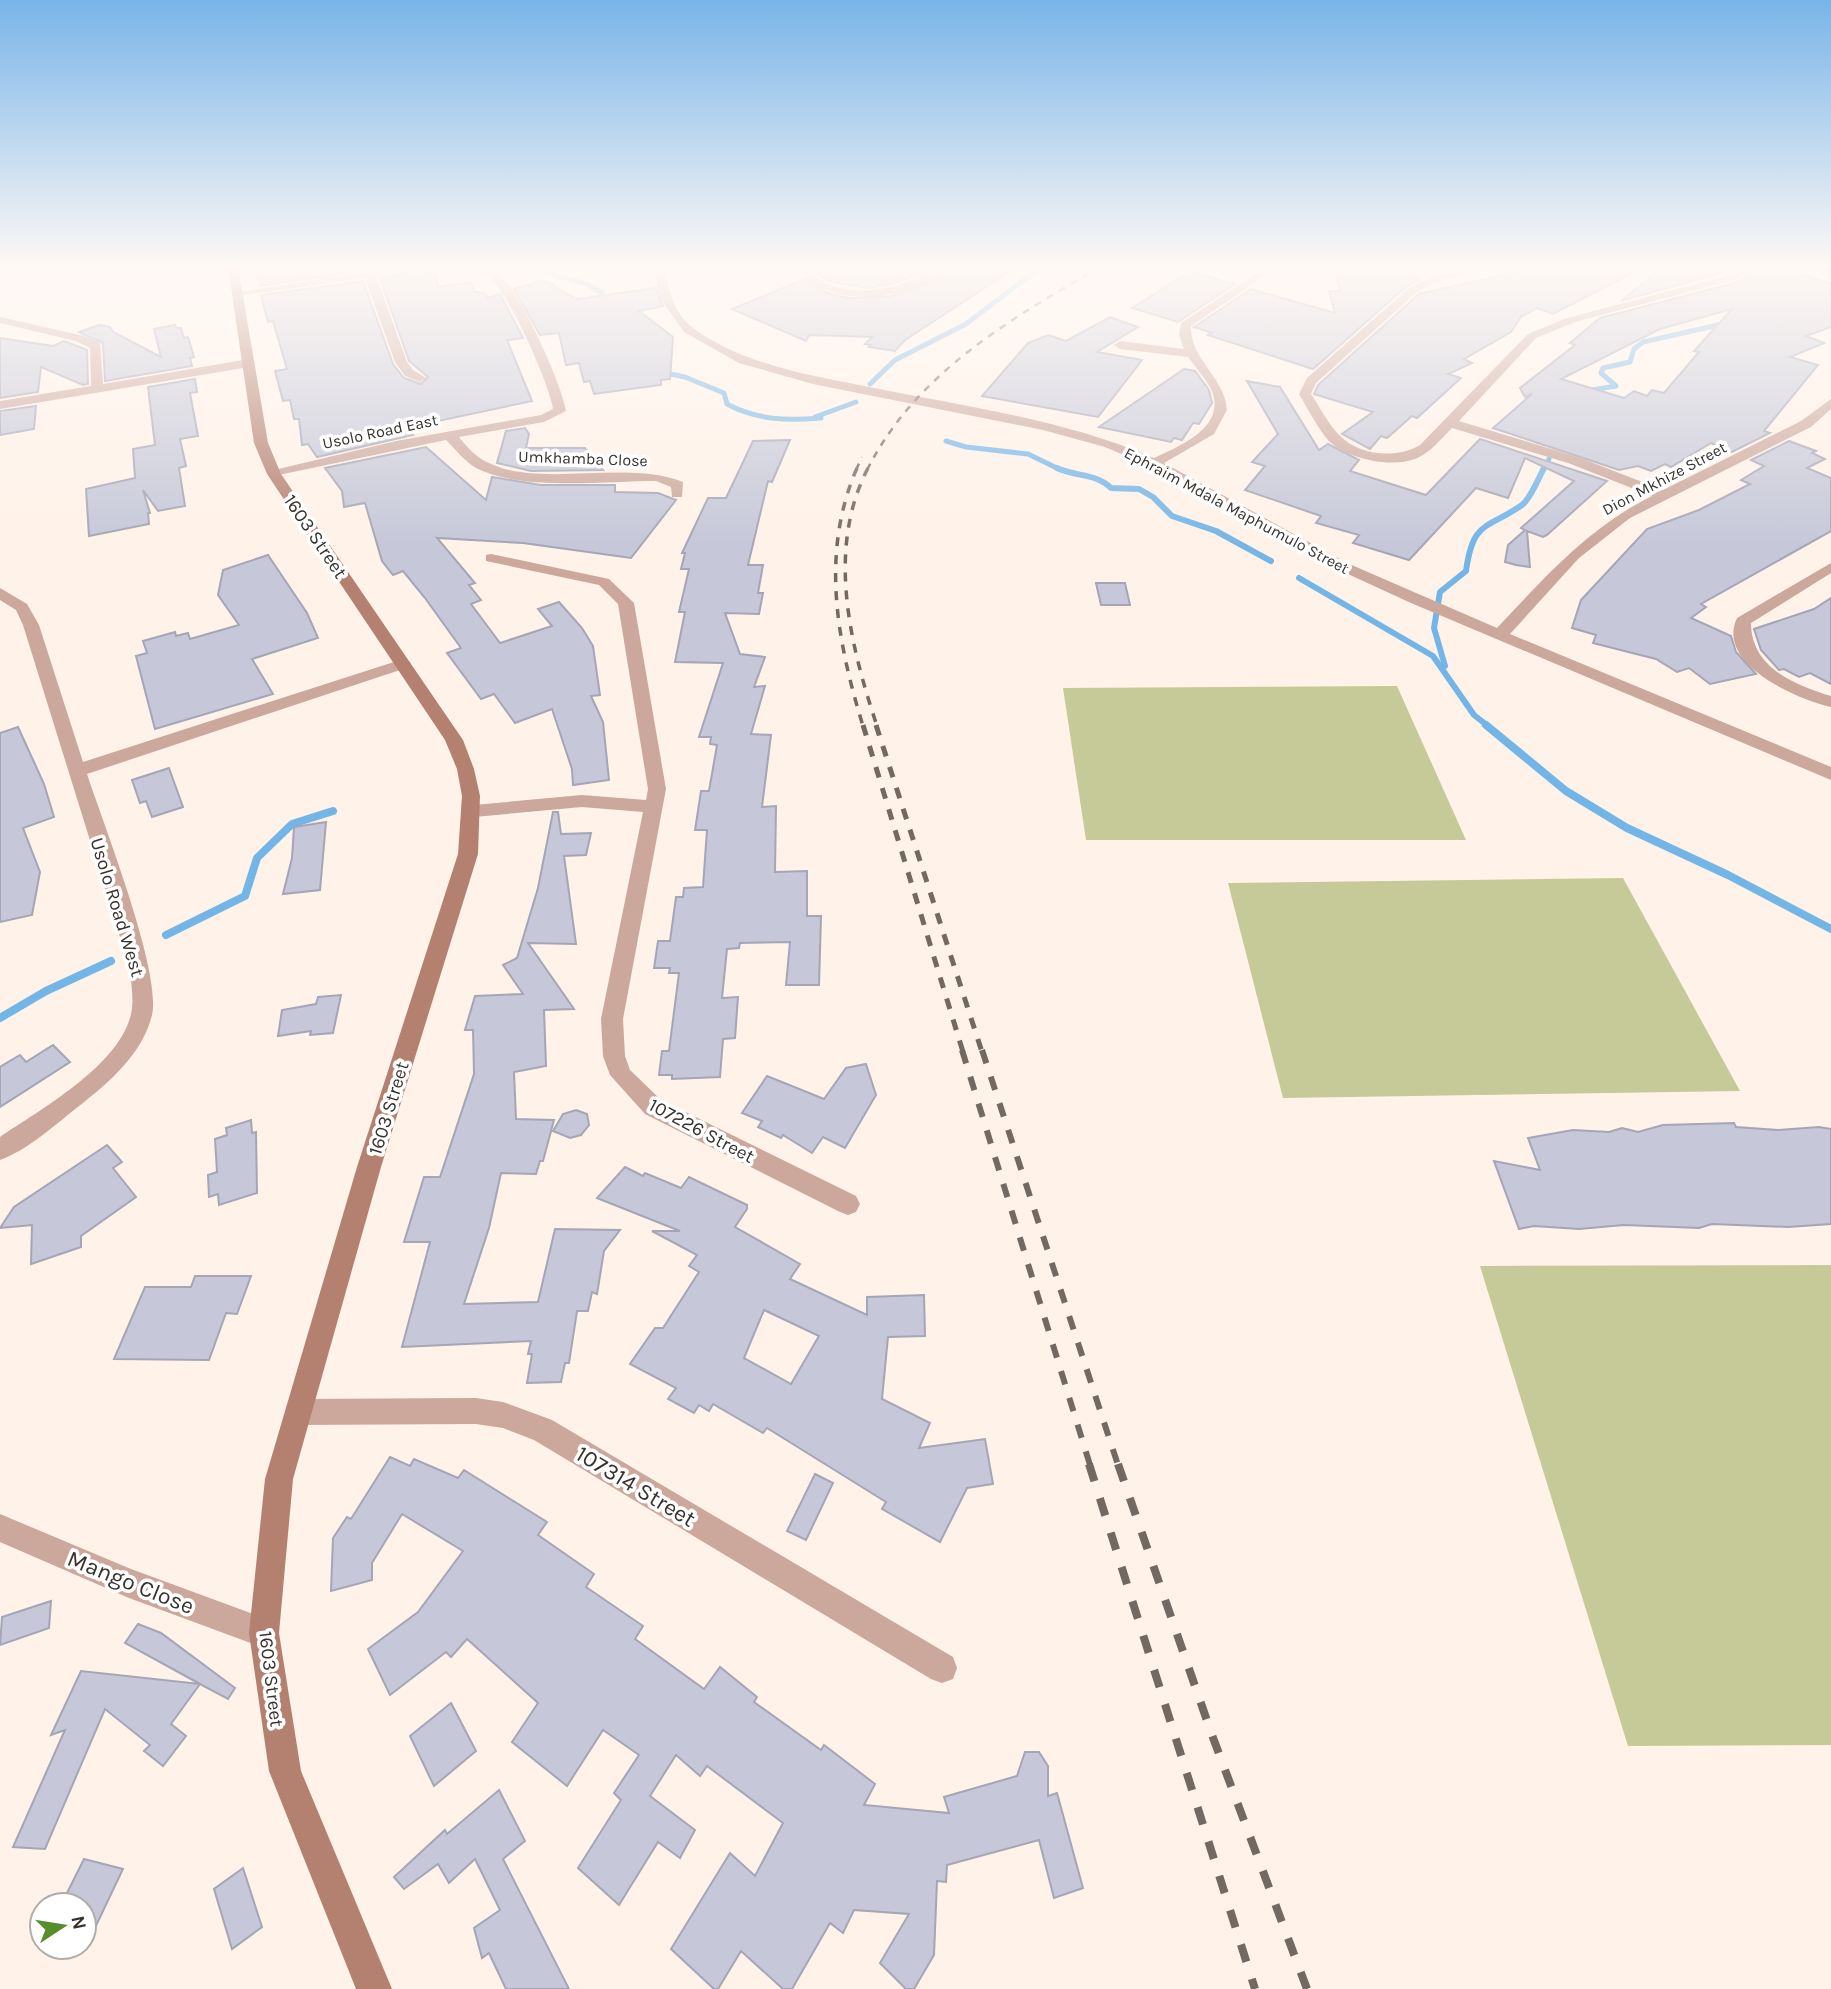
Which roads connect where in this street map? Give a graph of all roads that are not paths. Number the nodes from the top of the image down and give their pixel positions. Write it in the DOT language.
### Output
graph roads {
  1 [pos="96,360"];
  2 [pos="249,360"];
  3 [pos="400,360"];
  4 [pos="541,360"];
  5 [pos="743,360"];
  6 [pos="1196,360"];
  7 [pos="1335,360"];
  8 [pos="1510,360"];
  9 [pos="249,363"];
  10 [pos="420,378"];
  11 [pos="97,389"];
  12 [pos="1831,402"];
  13 [pos="0,405"];
  14 [pos="1450,423"];
  15 [pos="449,435"];
  16 [pos="1154,463"];
  17 [pos="274,474"];
  18 [pos="677,494"];
  19 [pos="1663,495"];
  20 [pos="491,558"];
  21 [pos="1831,567"];
  22 [pos="0,593"];
  23 [pos="1500,635"];
  24 [pos="403,664"];
  25 [pos="1831,702"];
  26 [pos="76,771"];
  27 [pos="1831,774"];
  28 [pos="654,807"];
  29 [pos="474,811"];
  30 [pos="0,1150"];
  31 [pos="848,1204"];
  32 [pos="298,1412"];
  33 [pos="0,1528"];
  34 [pos="264,1633"];
  35 [pos="942,1668"];
  36 [pos="374,1989"];
  1 -- 11 [label="street"];
  2 -- 9 [label="street, 1603 Street"];
  3 -- 10 [label="street"];
  4 -- 15 [label="street, Usolo Road East"];
  5 -- 16 [label="street, Ephraim Mdala Maphumulo Street"];
  6 -- 16 [label="street"];
  7 -- 14 [label="street"];
  8 -- 14 [label="street"];
  9 -- 11 [label="street"];
  9 -- 17 [label="street, 1603 Street"];
  11 -- 13 [label="street"];
  12 -- 19 [label="street, Dion Mkhize Street"];
  14 -- 19 [label="street"];
  15 -- 17 [label="street, Usolo Road East"];
  15 -- 18 [label="street, Umkhamba Close"];
  16 -- 23 [label="street, Ephraim Mdala Maphumulo Street"];
  17 -- 24 [label="street, 1603 Street"];
  19 -- 23 [label="street, Dion Mkhize Street"];
  20 -- 28 [label="street, 107226 Street"];
  21 -- 25 [label="street"];
  22 -- 26 [label="street, Usolo Road West"];
  23 -- 27 [label="street, Ephraim Mdala Maphumulo Street"];
  24 -- 26 [label="street"];
  24 -- 29 [label="street, 1603 Street"];
  26 -- 30 [label="street, Usolo Road West"];
  28 -- 29 [label="street"];
  28 -- 31 [label="street, 107226 Street"];
  29 -- 32 [label="street, 1603 Street"];
  32 -- 34 [label="street, 1603 Street"];
  32 -- 35 [label="street, 107314 Street"];
  33 -- 34 [label="street, Mango Close"];
  34 -- 36 [label="street, 1603 Street"];
}
